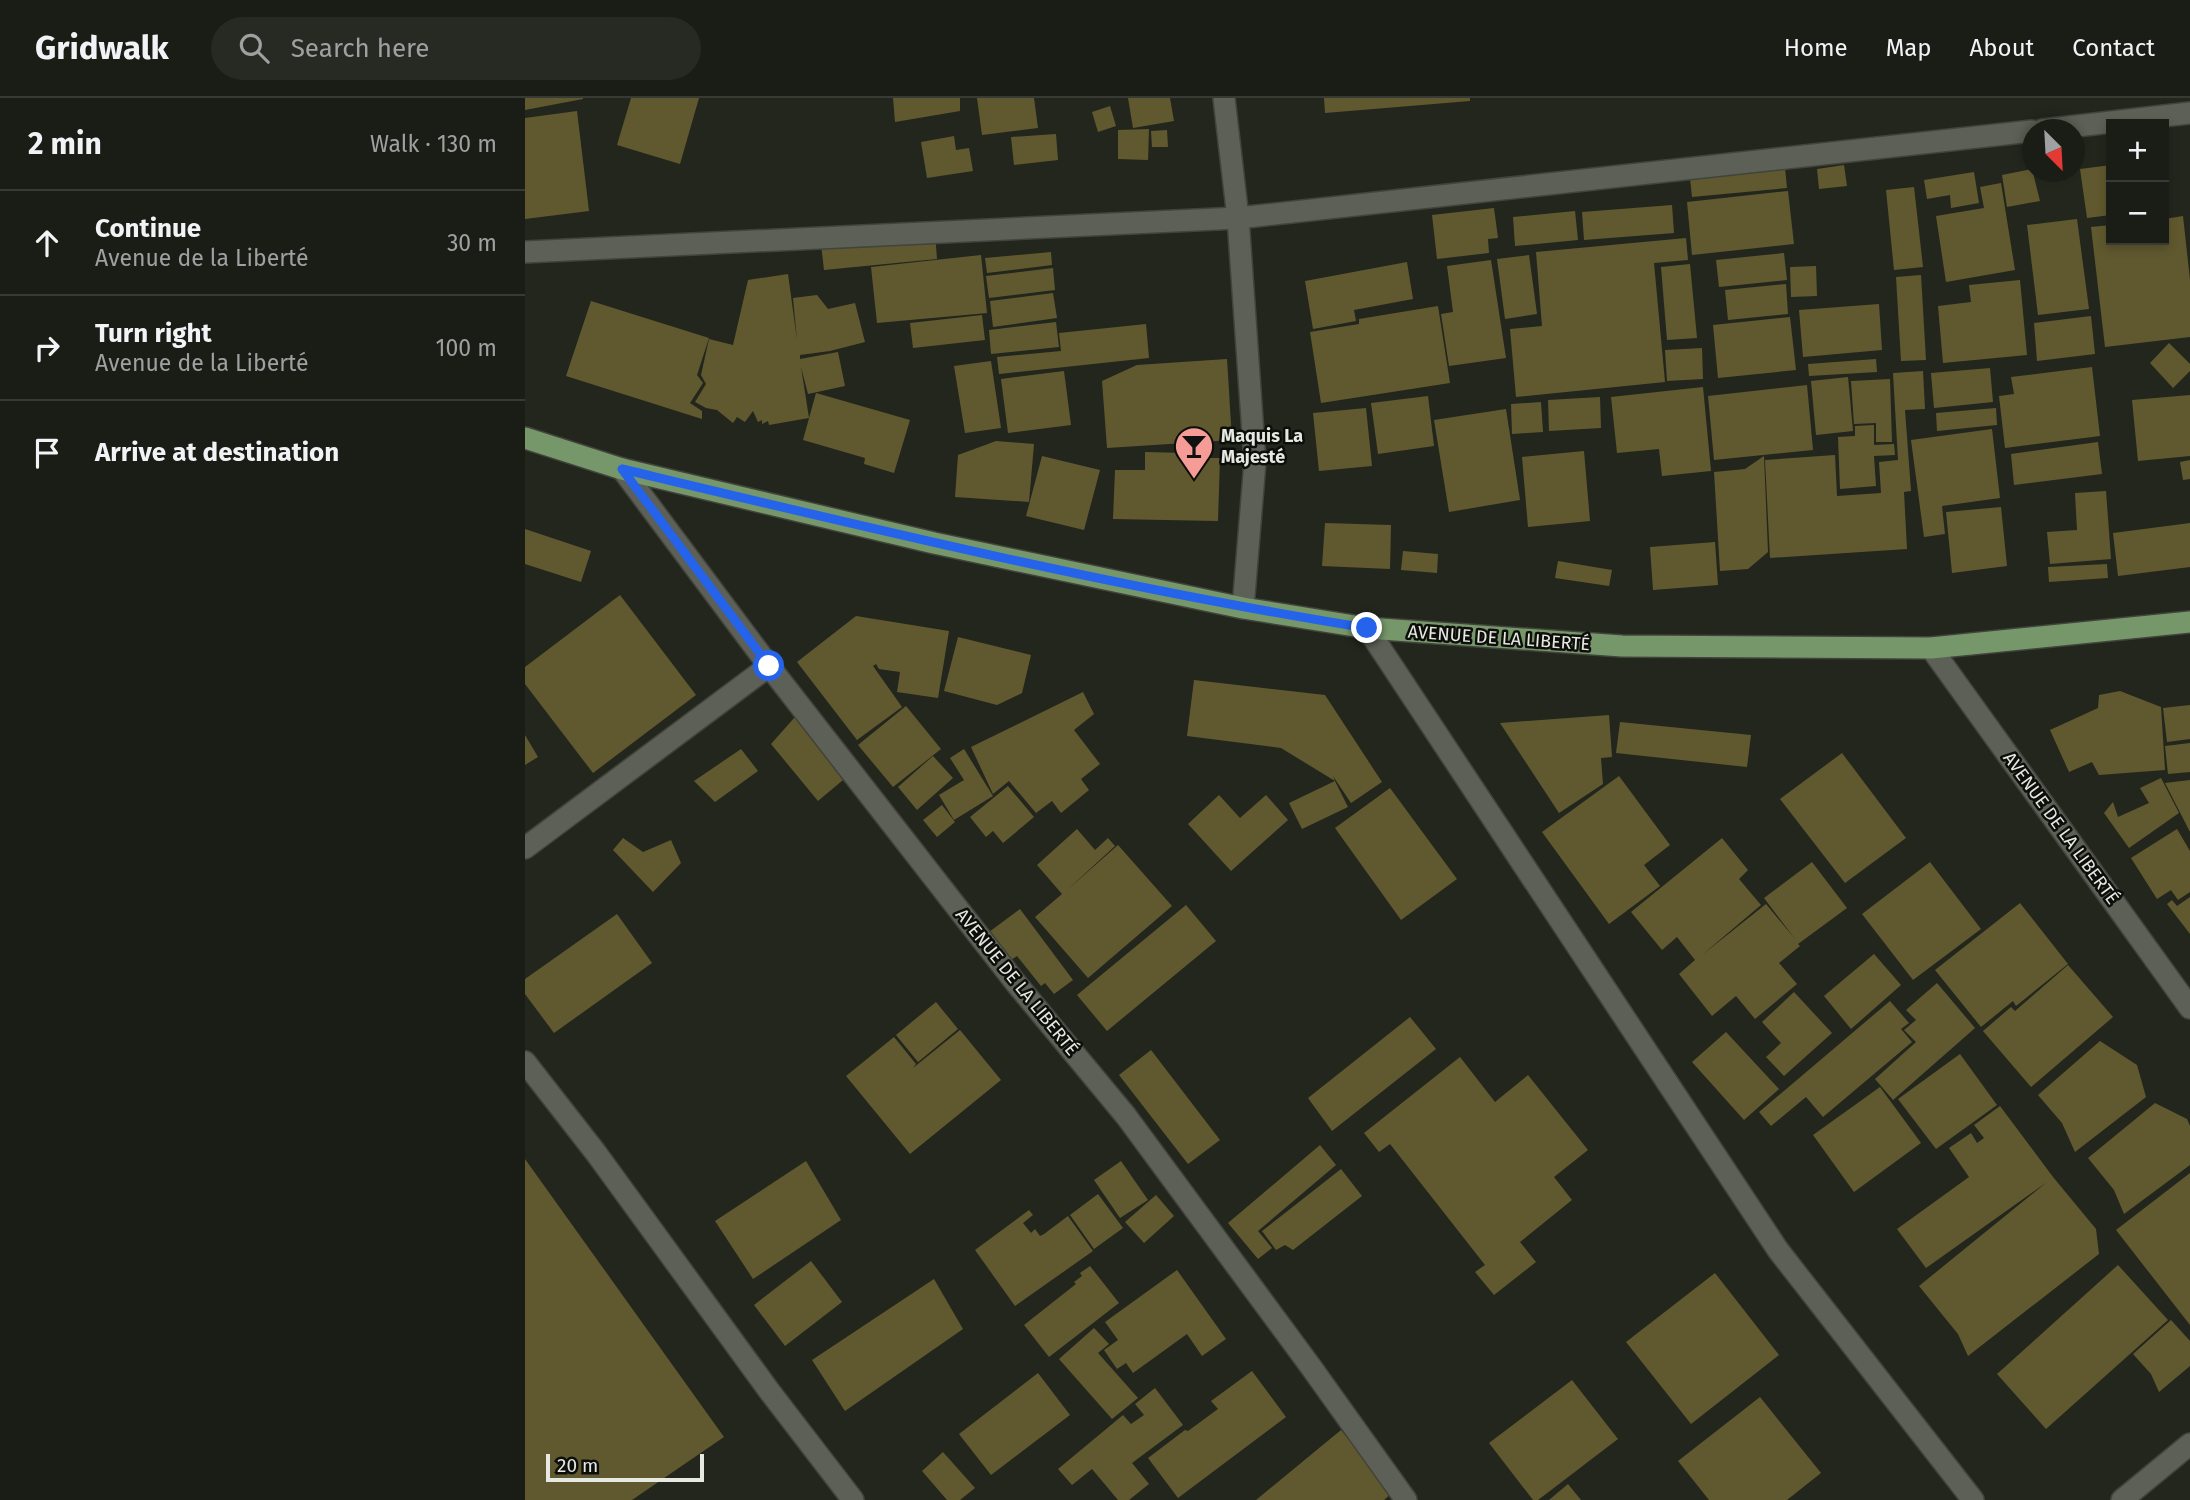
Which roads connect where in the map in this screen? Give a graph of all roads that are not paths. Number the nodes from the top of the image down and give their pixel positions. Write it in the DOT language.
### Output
graph roads {
  1 [pos="1224,98"];
  2 [pos="2190,113"];
  3 [pos="2085,125"];
  4 [pos="2022,132"];
  5 [pos="1238,218"];
  6 [pos="525,252"];
  7 [pos="525,438"];
  8 [pos="622,469"];
  9 [pos="1243,608"];
  10 [pos="2190,622"];
  11 [pos="1367,628"];
  12 [pos="1931,648"];
  13 [pos="769,666"];
  14 [pos="525,848"];
  15 [pos="2190,1008"];
  16 [pos="525,1062"];
  17 [pos="2190,1444"];
  18 [pos="853,1500"];
  19 [pos="1406,1500"];
  20 [pos="1973,1500"];
  21 [pos="2122,1500"];
  1 -- 5 [label="street"];
  2 -- 3 [label="street"];
  4 -- 5 [label="street"];
  5 -- 6 [label="street"];
  5 -- 9 [label="street"];
  7 -- 8 [label="main road, AVENUE DE LA LIBERTÉ"];
  8 -- 9 [label="main road, AVENUE DE LA LIBERTÉ"];
  8 -- 13 [label="street, AVENUE DE LA LIBERTÉ"];
  9 -- 11 [label="main road, AVENUE DE LA LIBERTÉ"];
  10 -- 12 [label="main road, AVENUE DE LA LIBERTÉ"];
  11 -- 12 [label="main road, AVENUE DE LA LIBERTÉ"];
  11 -- 20 [label="street"];
  12 -- 15 [label="street, AVENUE DE LA LIBERTÉ"];
  13 -- 14 [label="street"];
  13 -- 19 [label="street, AVENUE DE LA LIBERTÉ"];
  16 -- 18 [label="street"];
  17 -- 21 [label="street"];
}
